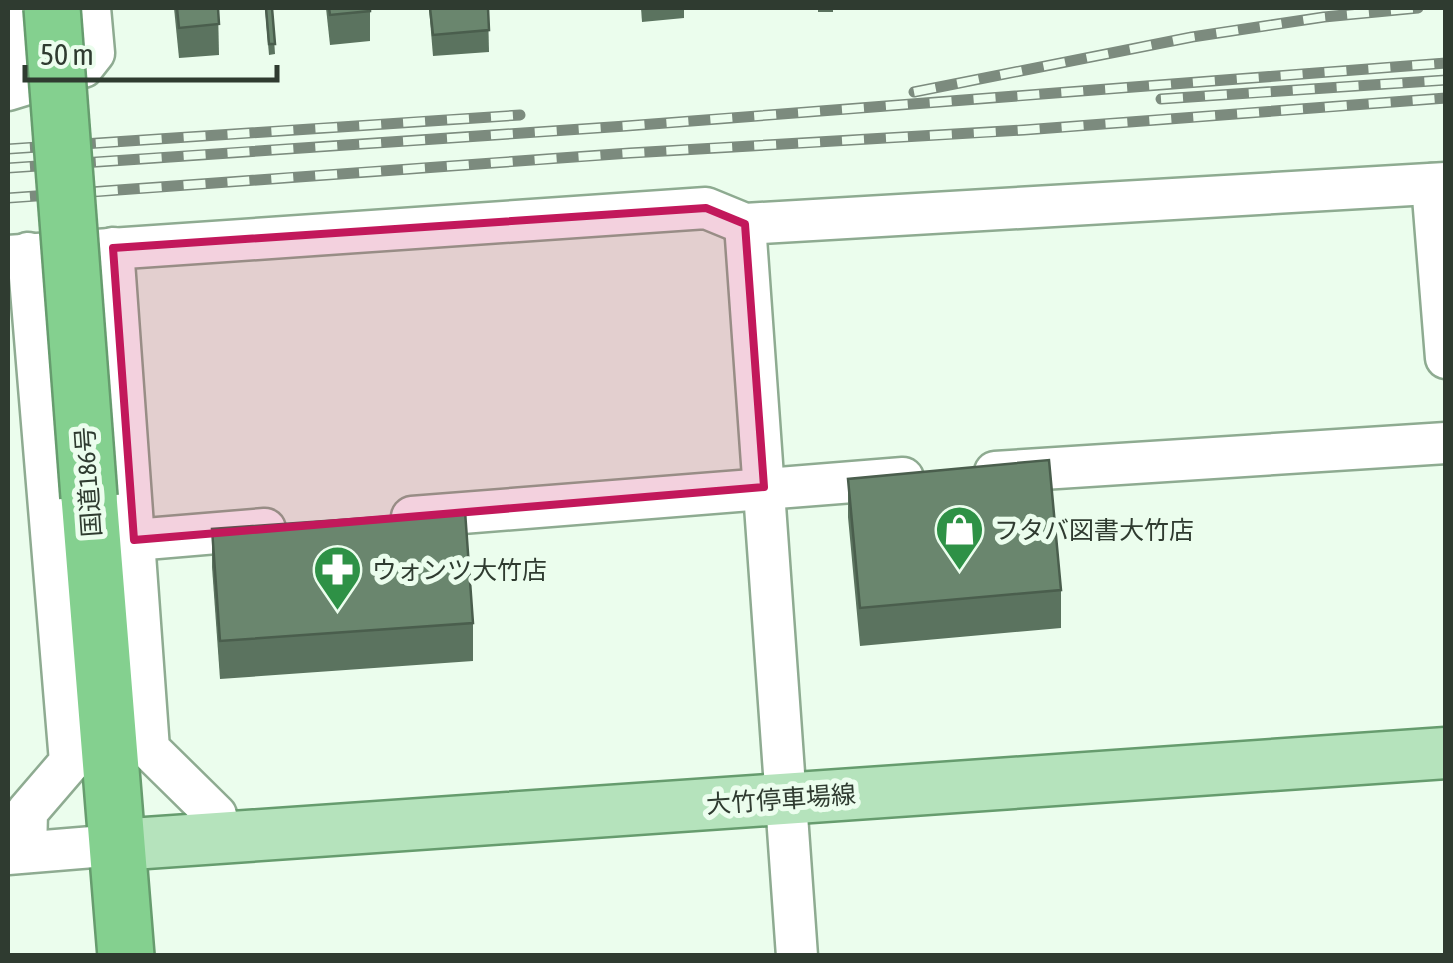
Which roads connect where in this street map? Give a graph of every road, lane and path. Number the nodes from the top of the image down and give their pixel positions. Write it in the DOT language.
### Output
graph roads {
  1 [pos="10,8"];
  2 [pos="52,8"];
  3 [pos="90,8"];
  4 [pos="8,61"];
  5 [pos="8,90"];
  6 [pos="1439,184"];
  7 [pos="745,224"];
  8 [pos="113,248"];
  9 [pos="18,255"];
  10 [pos="1446,358"];
  11 [pos="1446,443"];
  12 [pos="88,486"];
  13 [pos="764,487"];
  14 [pos="370,520"];
  15 [pos="312,525"];
  16 [pos="134,540"];
  17 [pos="1446,753"];
  18 [pos="786,798"];
  19 [pos="220,838"];
  20 [pos="116,844"];
  21 [pos="17,853"];
  22 [pos="126,956"];
  23 [pos="797,956"];
  1 -- 4 [label="street"];
  2 -- 12 [label="highway, 国道186号, bridge"];
  3 -- 5 [label="street"];
  6 -- 7 [label="street"];
  6 -- 10 [label="street"];
  7 -- 8 [label="street"];
  7 -- 13 [label="street"];
  8 -- 9 [label="street"];
  8 -- 12 [label="street"];
  9 -- 12 [label="street"];
  11 -- 13 [label="street"];
  12 -- 16 [label="street"];
  12 -- 20 [label="highway, 国道186号"];
  12 -- 21 [label="street"];
  13 -- 14 [label="street"];
  13 -- 18 [label="street"];
  15 -- 16 [label="street"];
  16 -- 19 [label="street"];
  17 -- 18 [label="main road, 大竹停車場線"];
  18 -- 19 [label="main road, 大竹停車場線"];
  18 -- 23 [label="street"];
  19 -- 20 [label="main road, 大竹停車場線"];
  20 -- 21 [label="street"];
  20 -- 22 [label="highway, 国道186号"];
}
